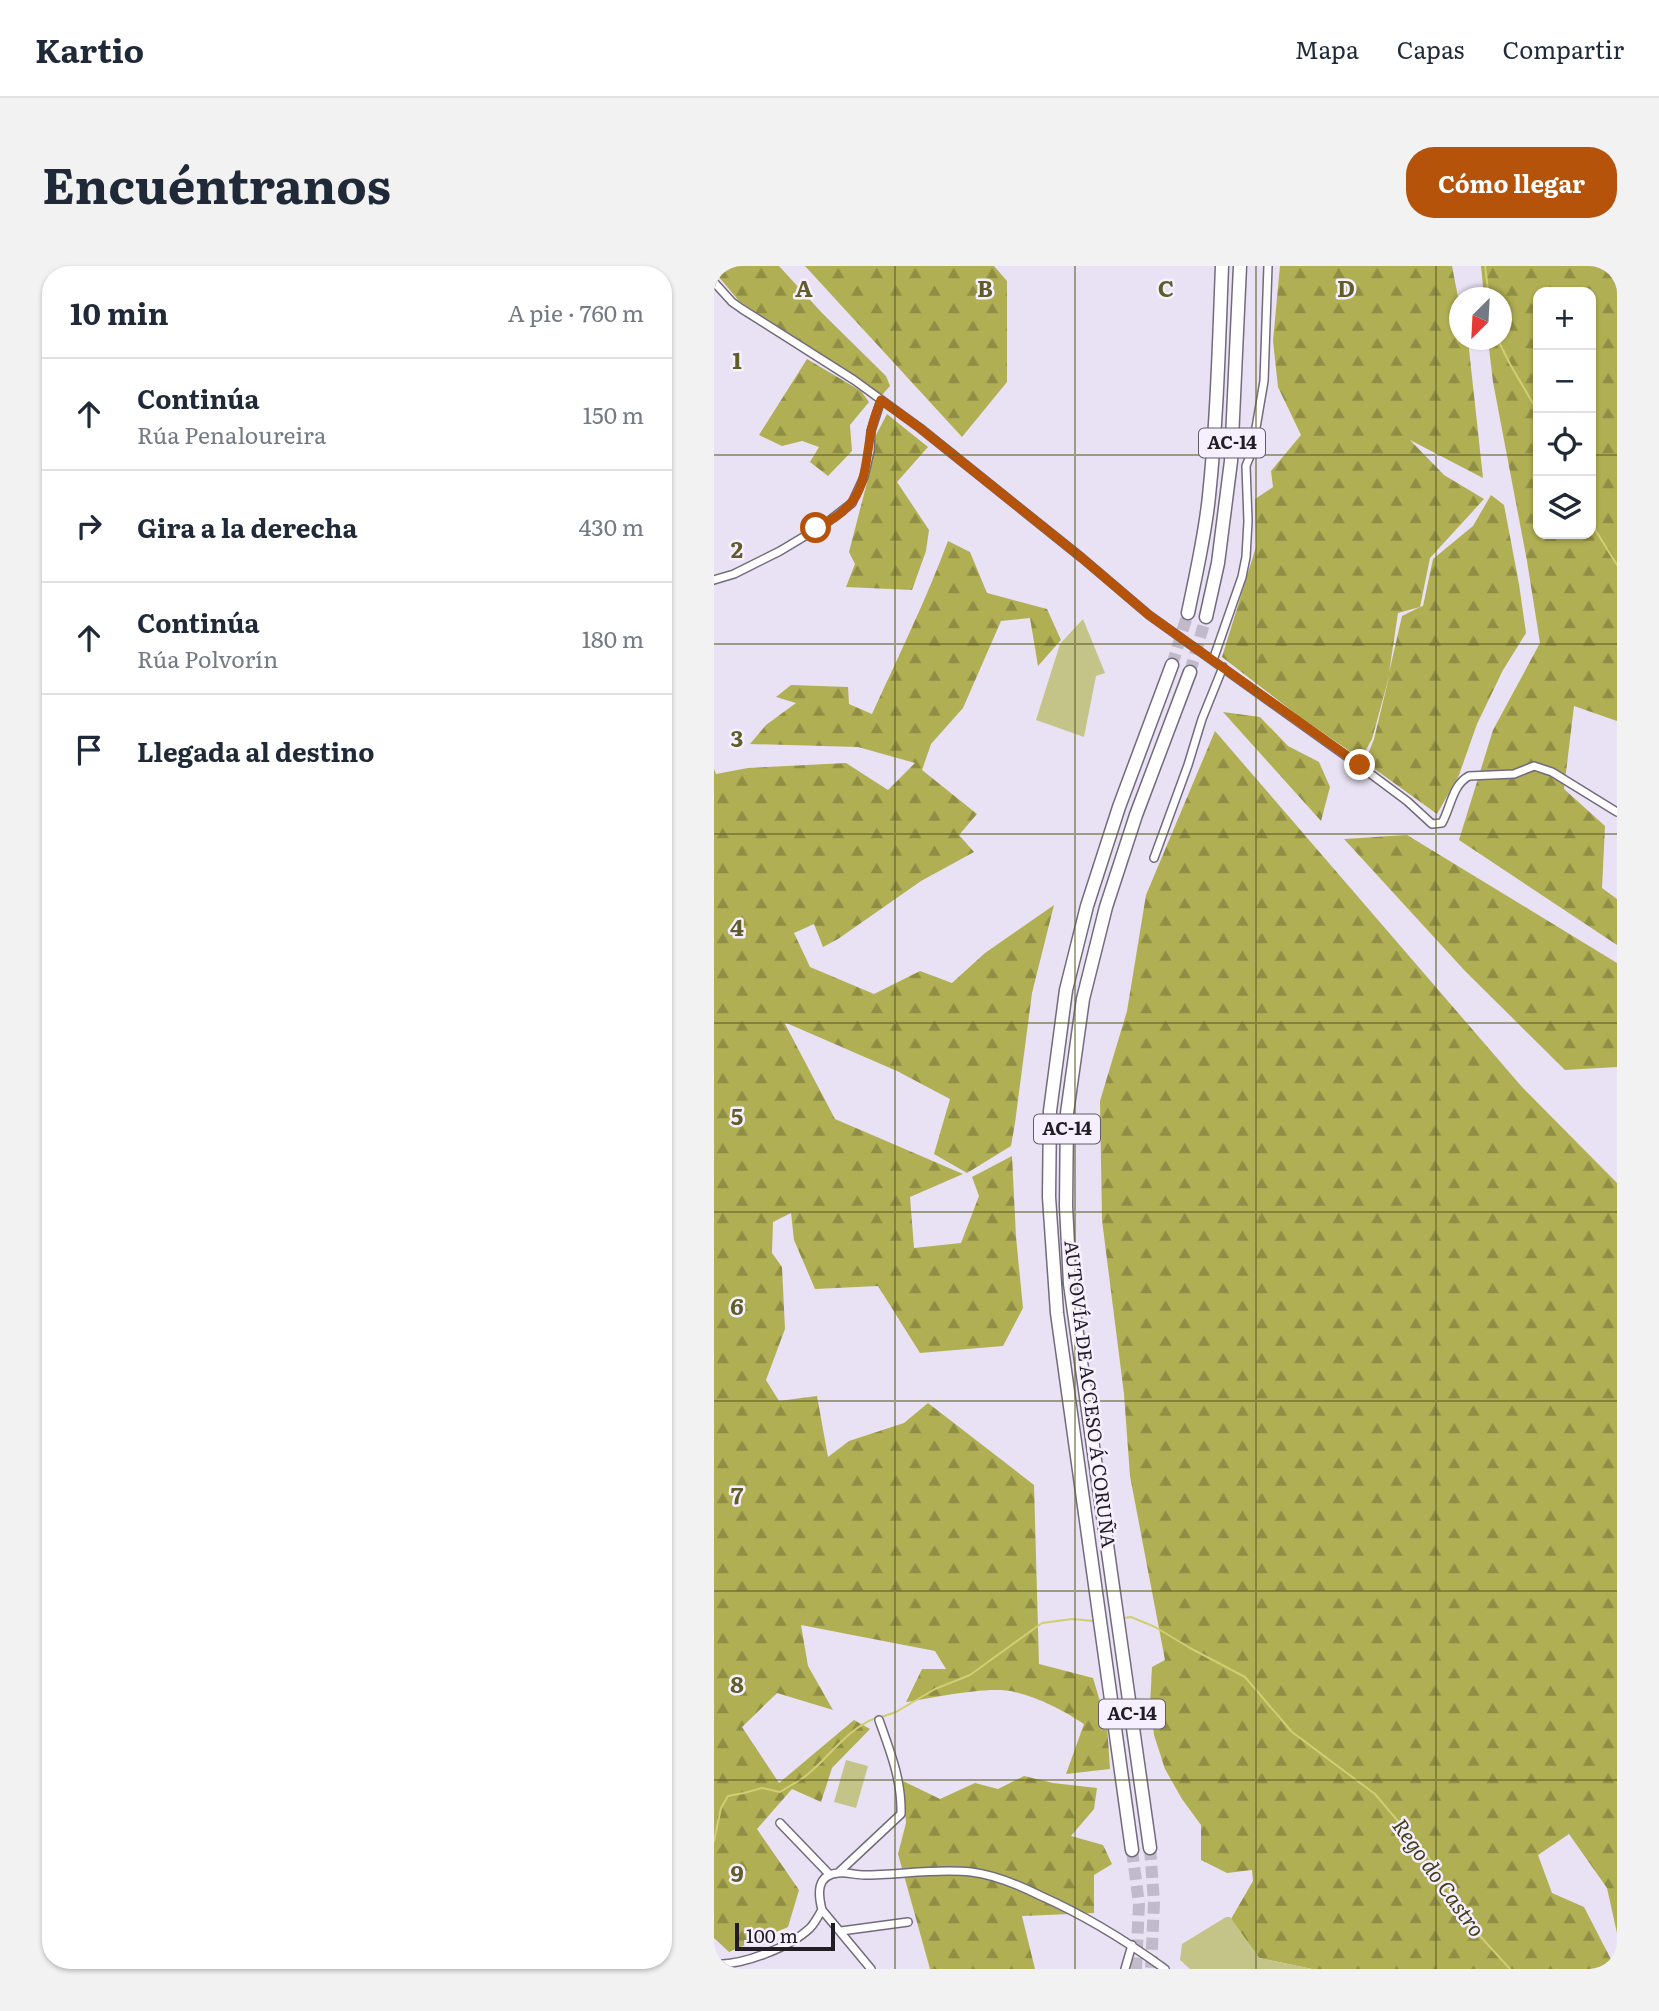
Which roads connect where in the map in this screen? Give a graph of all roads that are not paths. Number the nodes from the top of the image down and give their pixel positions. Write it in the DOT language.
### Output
graph roads {
  1 [pos="1222,266"];
  2 [pos="1240,266"];
  3 [pos="1268,266"];
  4 [pos="714,282"];
  5 [pos="881,400"];
  6 [pos="714,580"];
  7 [pos="1188,612"];
  8 [pos="1206,617"];
  9 [pos="1218,663"];
  10 [pos="1172,665"];
  11 [pos="1190,672"];
  12 [pos="1617,812"];
  13 [pos="1154,858"];
  14 [pos="879,1720"];
  15 [pos="780,1823"];
  16 [pos="1150,1848"];
  17 [pos="1132,1850"];
  18 [pos="838,1873"];
  19 [pos="830,1875"];
  20 [pos="822,1910"];
  21 [pos="908,1922"];
  22 [pos="841,1931"];
  23 [pos="1132,1945"];
  24 [pos="714,1964"];
  25 [pos="741,1965"];
  26 [pos="871,1969"];
  27 [pos="1125,1969"];
  28 [pos="1165,1969"];
  1 -- 7 [label="highway, AC-14"];
  2 -- 8 [label="highway, AC-14"];
  3 -- 9 [label="street"];
  4 -- 5 [label="street"];
  5 -- 6 [label="street"];
  5 -- 9 [label="street"];
  9 -- 12 [label="street"];
  9 -- 13 [label="street"];
  10 -- 17 [label="highway, AUTOVÍA DE ACCESO Á CORUÑA / AC-14"];
  11 -- 16 [label="highway, AUTOVÍA DE ACCESO Á CORUÑA / AC-14"];
  14 -- 18 [label="street"];
  15 -- 19 [label="street"];
  18 -- 19 [label="street"];
  18 -- 23 [label="street"];
  19 -- 20 [label="street"];
  20 -- 22 [label="street"];
  20 -- 25 [label="street"];
  21 -- 22 [label="street"];
  22 -- 26 [label="street"];
  23 -- 27 [label="street"];
  23 -- 28 [label="street"];
  24 -- 25 [label="street"];
}
